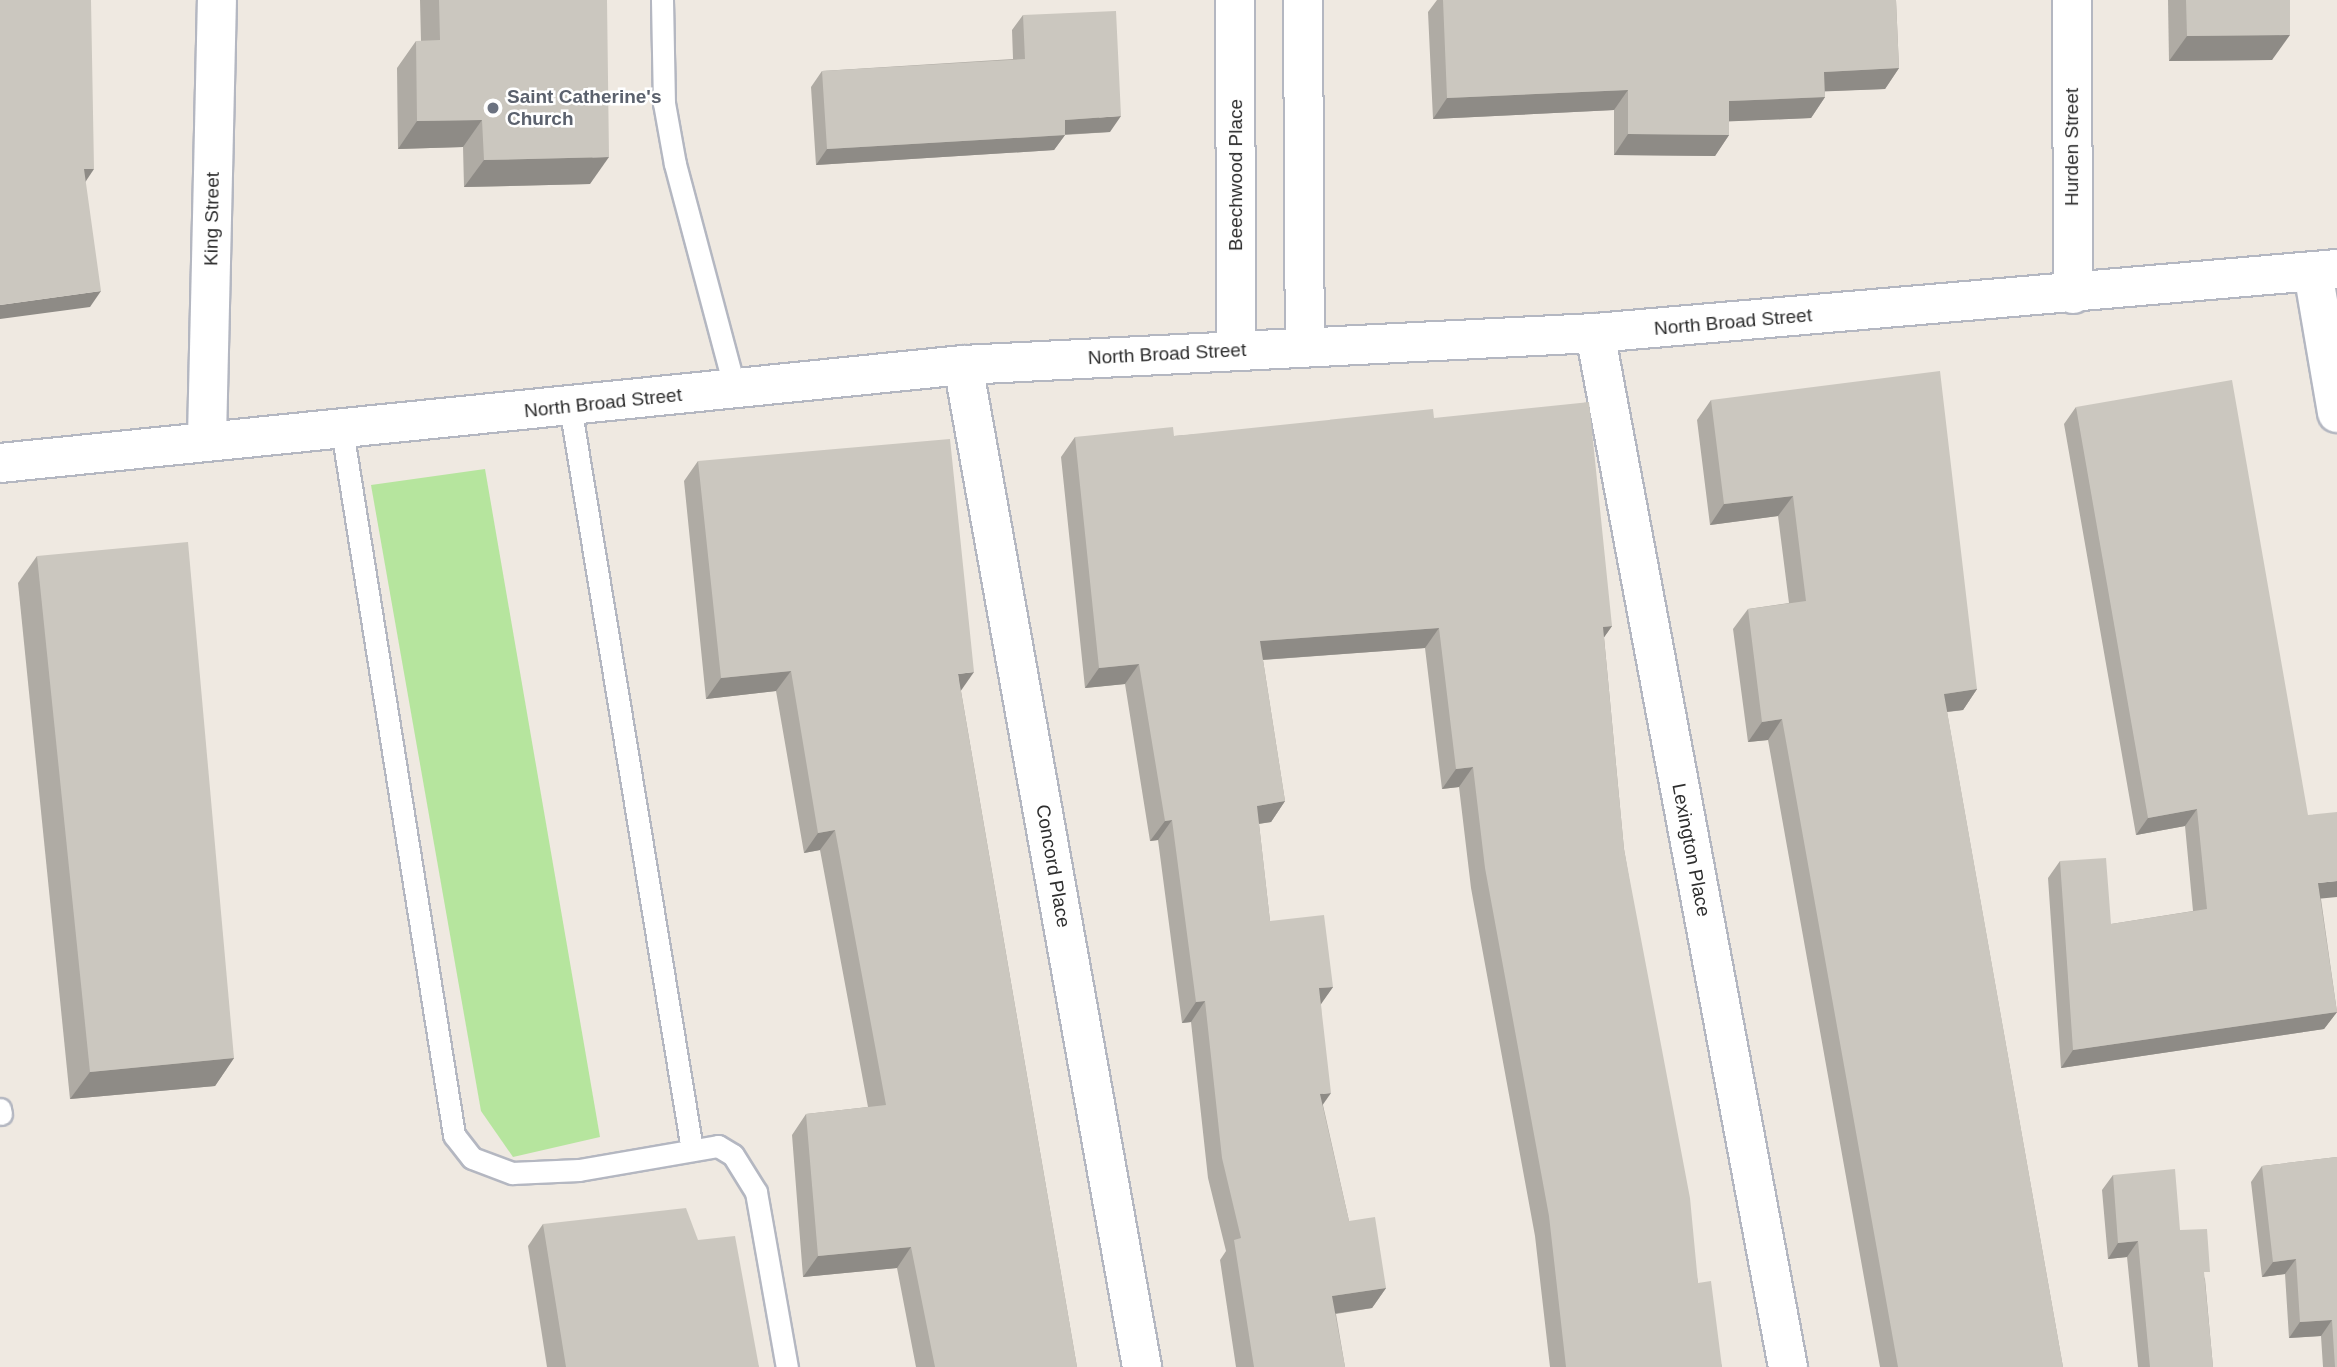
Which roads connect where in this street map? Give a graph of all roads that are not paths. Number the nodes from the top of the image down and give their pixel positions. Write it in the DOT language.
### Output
graph roads {
  1 [pos="217,0"];
  2 [pos="662,0"];
  3 [pos="1235,0"];
  4 [pos="1303,0"];
  5 [pos="2071,0"];
  6 [pos="2325,271"];
  7 [pos="2073,294"];
  8 [pos="1595,333"];
  9 [pos="1305,346"];
  10 [pos="1236,351"];
  11 [pos="963,365"];
  12 [pos="735,388"];
  13 [pos="570,406"];
  14 [pos="2337,413"];
  15 [pos="342,430"];
  16 [pos="207,438"];
  17 [pos="0,463"];
  18 [pos="692,1149"];
  19 [pos="787,1367"];
  20 [pos="1142,1367"];
  21 [pos="1788,1367"];
  1 -- 16 [label="street, King Street"];
  2 -- 12 [label="lane"];
  3 -- 10 [label="street, Beechwood Place"];
  4 -- 9 [label="street"];
  5 -- 7 [label="street, Hurden Street"];
  6 -- 7 [label="street, North Broad Street"];
  6 -- 14 [label="street"];
  7 -- 8 [label="street, North Broad Street"];
  8 -- 9 [label="street, North Broad Street"];
  8 -- 21 [label="street, Lexington Place"];
  9 -- 10 [label="street, North Broad Street"];
  10 -- 11 [label="street, North Broad Street"];
  11 -- 12 [label="street, North Broad Street"];
  11 -- 20 [label="street, Concord Place"];
  12 -- 13 [label="street, North Broad Street"];
  13 -- 15 [label="street, North Broad Street"];
  13 -- 18 [label="lane"];
  15 -- 16 [label="street, North Broad Street"];
  15 -- 18 [label="lane"];
  16 -- 17 [label="street, North Broad Street"];
  18 -- 19 [label="lane"];
}
